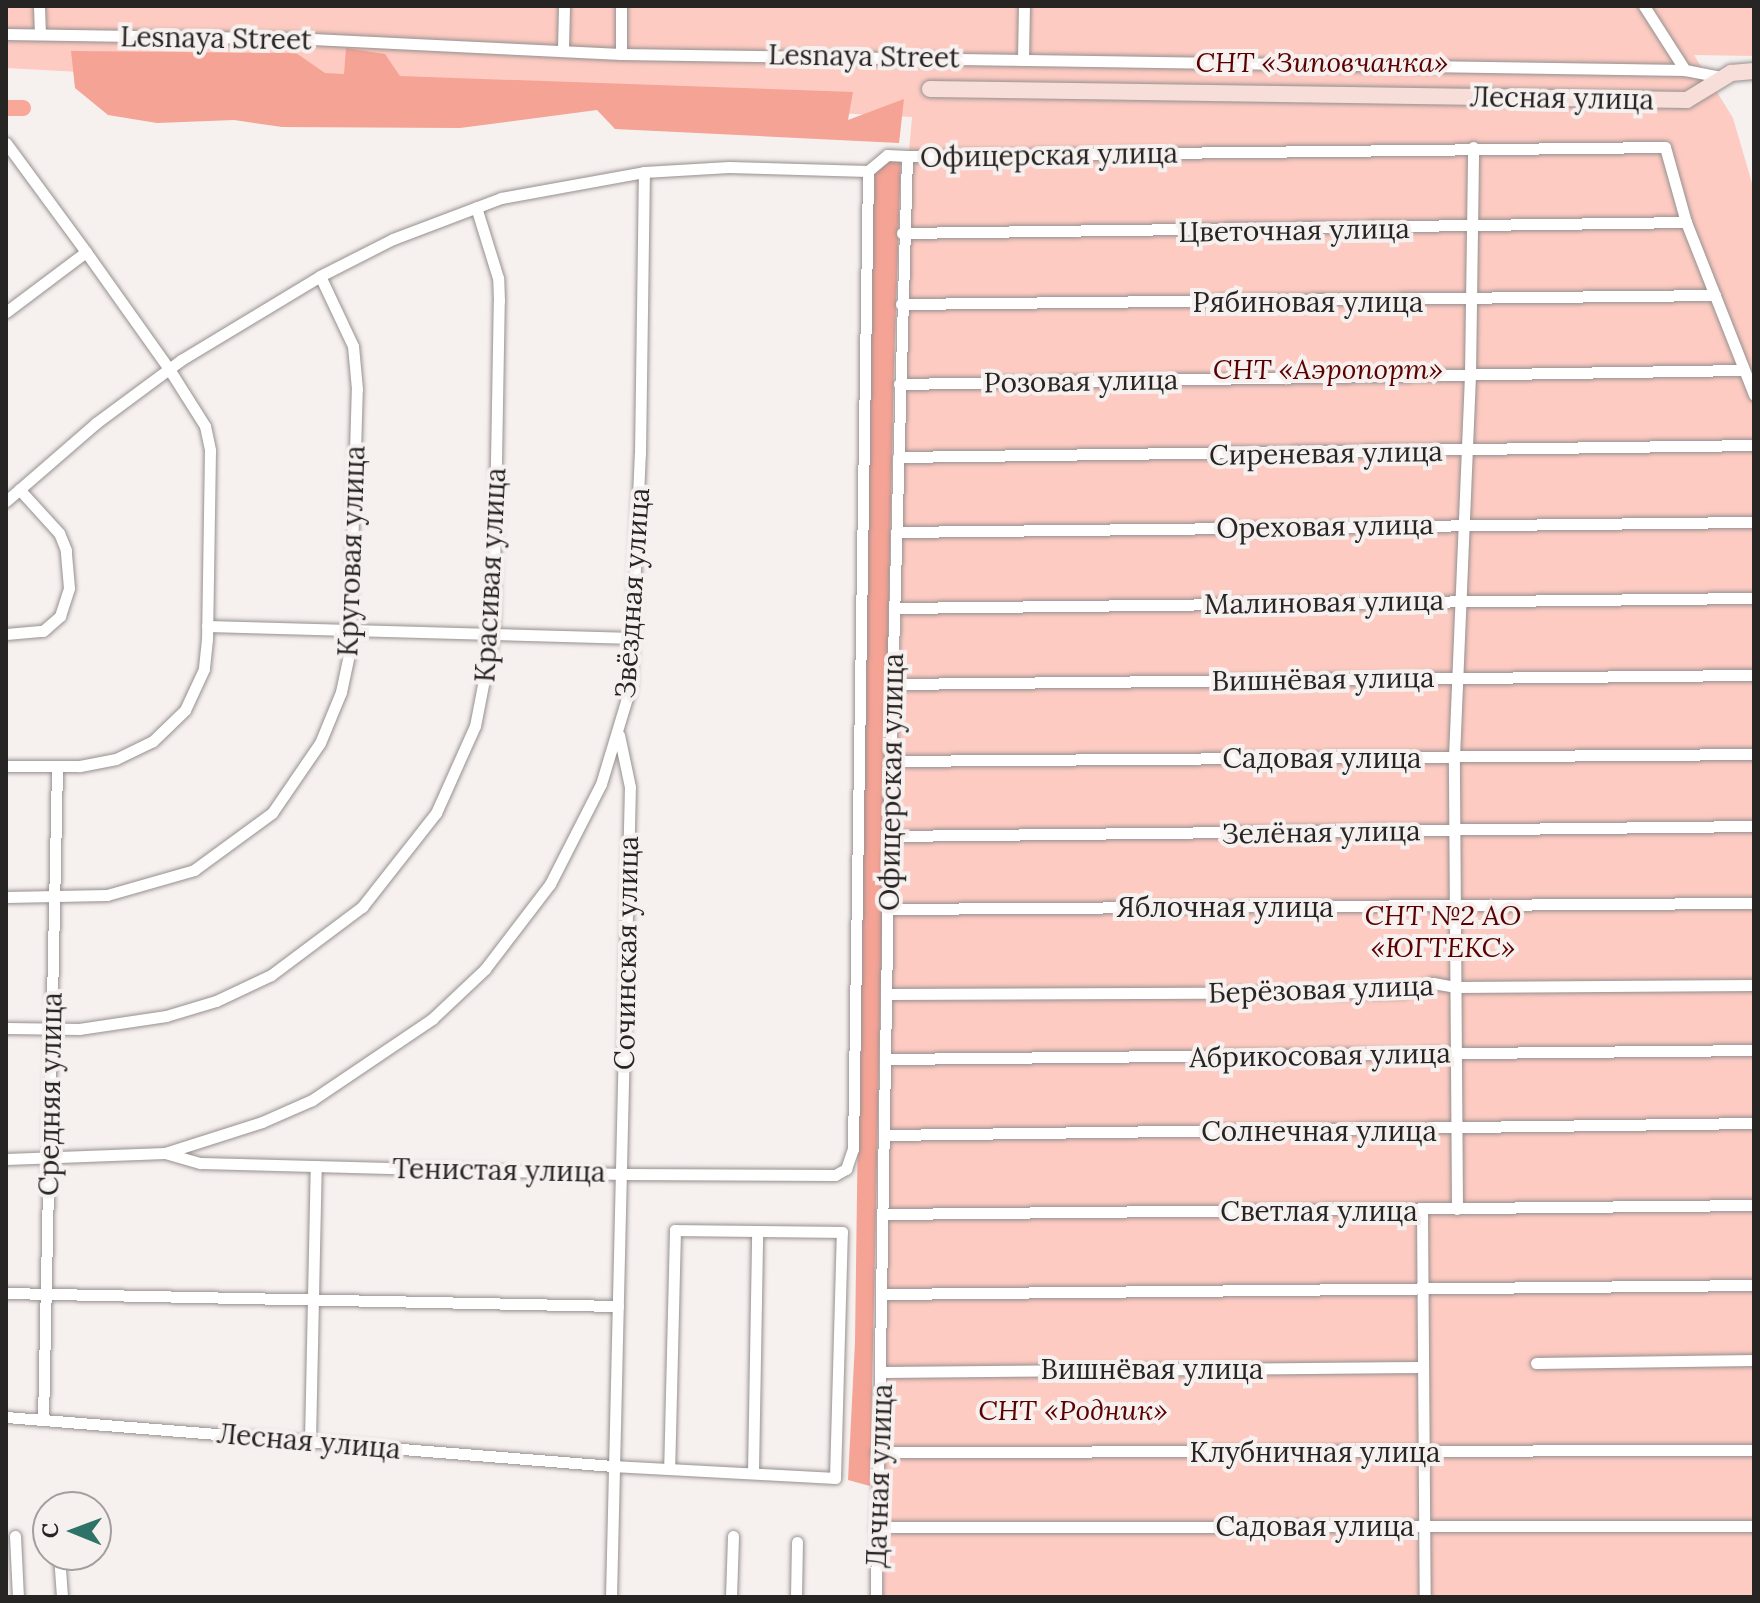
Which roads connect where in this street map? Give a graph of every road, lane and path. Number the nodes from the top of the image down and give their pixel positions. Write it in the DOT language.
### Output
graph roads {
  1 [pos="39,6"];
  2 [pos="564,6"];
  3 [pos="621,6"];
  4 [pos="1024,6"];
  5 [pos="1644,6"];
  6 [pos="6,34"];
  7 [pos="40,34"];
  8 [pos="563,48"];
  9 [pos="621,54"];
  10 [pos="1023,58"];
  11 [pos="1685,70"];
  12 [pos="1754,71"];
  13 [pos="1720,77"];
  14 [pos="930,89"];
  15 [pos="7,142"];
  16 [pos="1473,147"];
  17 [pos="907,156"];
  18 [pos="868,171"];
  19 [pos="644,172"];
  20 [pos="476,207"];
  21 [pos="1686,222"];
  22 [pos="1473,227"];
  23 [pos="902,233"];
  24 [pos="86,252"];
  25 [pos="320,276"];
  26 [pos="1715,295"];
  27 [pos="1469,301"];
  28 [pos="901,304"];
  29 [pos="6,312"];
  30 [pos="169,369"];
  31 [pos="1743,370"];
  32 [pos="1470,374"];
  33 [pos="899,384"];
  34 [pos="1754,395"];
  35 [pos="1754,445"];
  36 [pos="1463,451"];
  37 [pos="898,457"];
  38 [pos="19,489"];
  39 [pos="6,501"];
  40 [pos="1754,522"];
  41 [pos="1461,525"];
  42 [pos="896,532"];
  43 [pos="1754,598"];
  44 [pos="1457,601"];
  45 [pos="895,608"];
  46 [pos="207,626"];
  47 [pos="351,631"];
  48 [pos="493,633"];
  49 [pos="6,634"];
  50 [pos="634,638"];
  51 [pos="1754,675"];
  52 [pos="1455,678"];
  53 [pos="892,684"];
  54 [pos="619,735"];
  55 [pos="1754,754"];
  56 [pos="1454,757"];
  57 [pos="890,761"];
  58 [pos="6,766"];
  59 [pos="57,767"];
  60 [pos="1754,826"];
  61 [pos="1455,830"];
  62 [pos="889,836"];
  63 [pos="6,897"];
  64 [pos="54,897"];
  65 [pos="1754,903"];
  66 [pos="1452,906"];
  67 [pos="888,909"];
  68 [pos="1754,985"];
  69 [pos="1455,987"];
  70 [pos="888,994"];
  71 [pos="6,1028"];
  72 [pos="51,1029"];
  73 [pos="1754,1050"];
  74 [pos="1456,1053"];
  75 [pos="887,1059"];
  76 [pos="1754,1123"];
  77 [pos="1459,1130"];
  78 [pos="885,1135"];
  79 [pos="165,1153"];
  80 [pos="6,1159"];
  81 [pos="48,1160"];
  82 [pos="316,1166"];
  83 [pos="622,1174"];
  84 [pos="1754,1205"];
  85 [pos="1457,1209"];
  86 [pos="1422,1210"];
  87 [pos="885,1214"];
  88 [pos="757,1231"];
  89 [pos="1754,1285"];
  90 [pos="1421,1287"];
  91 [pos="6,1293"];
  92 [pos="46,1294"];
  93 [pos="884,1294"];
  94 [pos="313,1300"];
  95 [pos="618,1306"];
  96 [pos="1754,1360"];
  97 [pos="1536,1363"];
  98 [pos="1422,1367"];
  99 [pos="882,1372"];
  100 [pos="6,1417"];
  101 [pos="43,1420"];
  102 [pos="310,1441"];
  103 [pos="1754,1450"];
  104 [pos="876,1452"];
  105 [pos="1422,1452"];
  106 [pos="613,1466"];
  107 [pos="669,1468"];
  108 [pos="753,1472"];
  109 [pos="1754,1526"];
  110 [pos="876,1527"];
  111 [pos="1424,1527"];
  112 [pos="15,1536"];
  113 [pos="733,1536"];
  114 [pos="797,1542"];
  115 [pos="60,1571"];
  116 [pos="18,1597"];
  117 [pos="62,1597"];
  118 [pos="611,1597"];
  119 [pos="731,1597"];
  120 [pos="796,1597"];
  121 [pos="876,1597"];
  122 [pos="1425,1597"];
  1 -- 7 [label="street"];
  2 -- 8 [label="street"];
  3 -- 9 [label="street"];
  4 -- 10 [label="street"];
  5 -- 11 [label="street"];
  6 -- 7 [label="street, Lesnaya Street"];
  7 -- 8 [label="street, Lesnaya Street"];
  8 -- 9 [label="street, Lesnaya Street"];
  9 -- 10 [label="street, Lesnaya Street"];
  10 -- 11 [label="street, Lesnaya Street"];
  11 -- 13 [label="street, Lesnaya Street"];
  12 -- 13 [label="street, Лесная улица"];
  13 -- 14 [label="street, Лесная улица"];
  15 -- 24 [label="street"];
  16 -- 17 [label="street, Офицерская улица"];
  16 -- 21 [label="street, Офицерская улица"];
  16 -- 22 [label="street"];
  17 -- 18 [label="street"];
  17 -- 23 [label="street, Офицерская улица"];
  18 -- 19 [label="street"];
  18 -- 83 [label="street, Тенистая улица"];
  19 -- 20 [label="street"];
  19 -- 50 [label="street, Звёздная улица"];
  20 -- 25 [label="street"];
  20 -- 48 [label="street, Красивая улица"];
  21 -- 22 [label="street, Цветочная улица"];
  21 -- 26 [label="street, Офицерская улица"];
  22 -- 23 [label="street, Цветочная улица"];
  22 -- 27 [label="street"];
  23 -- 28 [label="street, Офицерская улица"];
  24 -- 29 [label="street"];
  24 -- 30 [label="street"];
  25 -- 30 [label="street"];
  25 -- 47 [label="street, Круговая улица"];
  26 -- 27 [label="street, Рябиновая улица"];
  26 -- 31 [label="street, Офицерская улица"];
  27 -- 28 [label="street, Рябиновая улица"];
  27 -- 32 [label="street"];
  28 -- 33 [label="street, Офицерская улица"];
  30 -- 38 [label="street"];
  30 -- 46 [label="street"];
  31 -- 32 [label="street, Розовая улица"];
  31 -- 34 [label="street, Офицерская улица"];
  32 -- 33 [label="street, Розовая улица"];
  32 -- 36 [label="street"];
  33 -- 37 [label="street, Офицерская улица"];
  35 -- 36 [label="street, Сиреневая улица"];
  36 -- 37 [label="street, Сиреневая улица"];
  36 -- 41 [label="street"];
  37 -- 42 [label="street, Офицерская улица"];
  38 -- 39 [label="street"];
  38 -- 49 [label="street"];
  40 -- 41 [label="street, Ореховая улица"];
  41 -- 42 [label="street, Ореховая улица"];
  41 -- 44 [label="street"];
  42 -- 45 [label="street, Офицерская улица"];
  43 -- 44 [label="street, Малиновая улица"];
  44 -- 45 [label="street, Малиновая улица"];
  44 -- 52 [label="street"];
  45 -- 53 [label="street, Офицерская улица"];
  46 -- 47 [label="street"];
  46 -- 59 [label="street"];
  47 -- 48 [label="street"];
  47 -- 64 [label="street, Круговая улица"];
  48 -- 50 [label="street"];
  48 -- 72 [label="street, Красивая улица"];
  50 -- 54 [label="street, Звёздная улица"];
  51 -- 52 [label="street, Вишнёвая улица"];
  52 -- 53 [label="street, Вишнёвая улица"];
  52 -- 56 [label="street"];
  53 -- 57 [label="street, Офицерская улица"];
  54 -- 79 [label="street, Звёздная улица"];
  54 -- 83 [label="street, Сочинская улица"];
  55 -- 56 [label="street, Садовая улица"];
  56 -- 57 [label="street, Садовая улица"];
  56 -- 61 [label="street"];
  57 -- 62 [label="street, Офицерская улица"];
  58 -- 59 [label="street"];
  59 -- 64 [label="street, Средняя улица"];
  60 -- 61 [label="street, Зелёная улица"];
  61 -- 62 [label="street, Зелёная улица"];
  61 -- 66 [label="street"];
  62 -- 67 [label="street, Офицерская улица"];
  63 -- 64 [label="street, Круговая улица"];
  64 -- 72 [label="street, Средняя улица"];
  65 -- 66 [label="street, Яблочная улица"];
  66 -- 67 [label="street, Яблочная улица"];
  66 -- 69 [label="street"];
  67 -- 70 [label="street, Офицерская улица"];
  68 -- 69 [label="street, Берёзовая улица"];
  69 -- 70 [label="street, Берёзовая улица"];
  69 -- 74 [label="street"];
  70 -- 75 [label="street, Офицерская улица"];
  71 -- 72 [label="street, Красивая улица"];
  72 -- 81 [label="street, Средняя улица"];
  73 -- 74 [label="street, Абрикосовая улица"];
  74 -- 75 [label="street, Абрикосовая улица"];
  74 -- 77 [label="street"];
  75 -- 78 [label="street, Офицерская улица"];
  76 -- 77 [label="street, Солнечная улица"];
  77 -- 78 [label="street, Солнечная улица"];
  77 -- 85 [label="street"];
  78 -- 87 [label="street, Офицерская улица"];
  79 -- 81 [label="street, Звёздная улица"];
  79 -- 82 [label="street, Тенистая улица"];
  80 -- 81 [label="street, Звёздная улица"];
  81 -- 92 [label="street, Средняя улица"];
  82 -- 83 [label="street, Тенистая улица"];
  82 -- 94 [label="street"];
  83 -- 95 [label="street, Сочинская улица"];
  84 -- 85 [label="street, Светлая улица"];
  85 -- 86 [label="street, Светлая улица"];
  86 -- 87 [label="street, Светлая улица"];
  86 -- 90 [label="street"];
  87 -- 93 [label="street, Дачная улица"];
  88 -- 107 [label="street"];
  88 -- 108 [label="street"];
  88 -- 108 [label="street, Лесная улица"];
  89 -- 90 [label="street"];
  90 -- 93 [label="street"];
  90 -- 98 [label="street"];
  91 -- 92 [label="street"];
  92 -- 94 [label="street"];
  92 -- 101 [label="street, Средняя улица"];
  93 -- 99 [label="street, Дачная улица"];
  94 -- 95 [label="street"];
  94 -- 102 [label="street"];
  95 -- 106 [label="street, Сочинская улица"];
  96 -- 97 [label="street"];
  98 -- 99 [label="street, Вишнёвая улица"];
  98 -- 105 [label="street"];
  99 -- 104 [label="street, Дачная улица"];
  100 -- 101 [label="street, Лесная улица"];
  101 -- 102 [label="street, Лесная улица"];
  102 -- 106 [label="street, Лесная улица"];
  103 -- 105 [label="street, Клубничная улица"];
  104 -- 105 [label="street, Клубничная улица"];
  104 -- 110 [label="street, Дачная улица"];
  105 -- 111 [label="street"];
  106 -- 107 [label="street, Лесная улица"];
  106 -- 118 [label="street, Сочинская улица"];
  107 -- 108 [label="street, Лесная улица"];
  109 -- 111 [label="street, Садовая улица"];
  110 -- 111 [label="street, Садовая улица"];
  110 -- 121 [label="street, Дачная улица"];
  111 -- 122 [label="street"];
  112 -- 116 [label="street"];
  113 -- 119 [label="street"];
  114 -- 120 [label="street"];
  115 -- 117 [label="street"];
}
